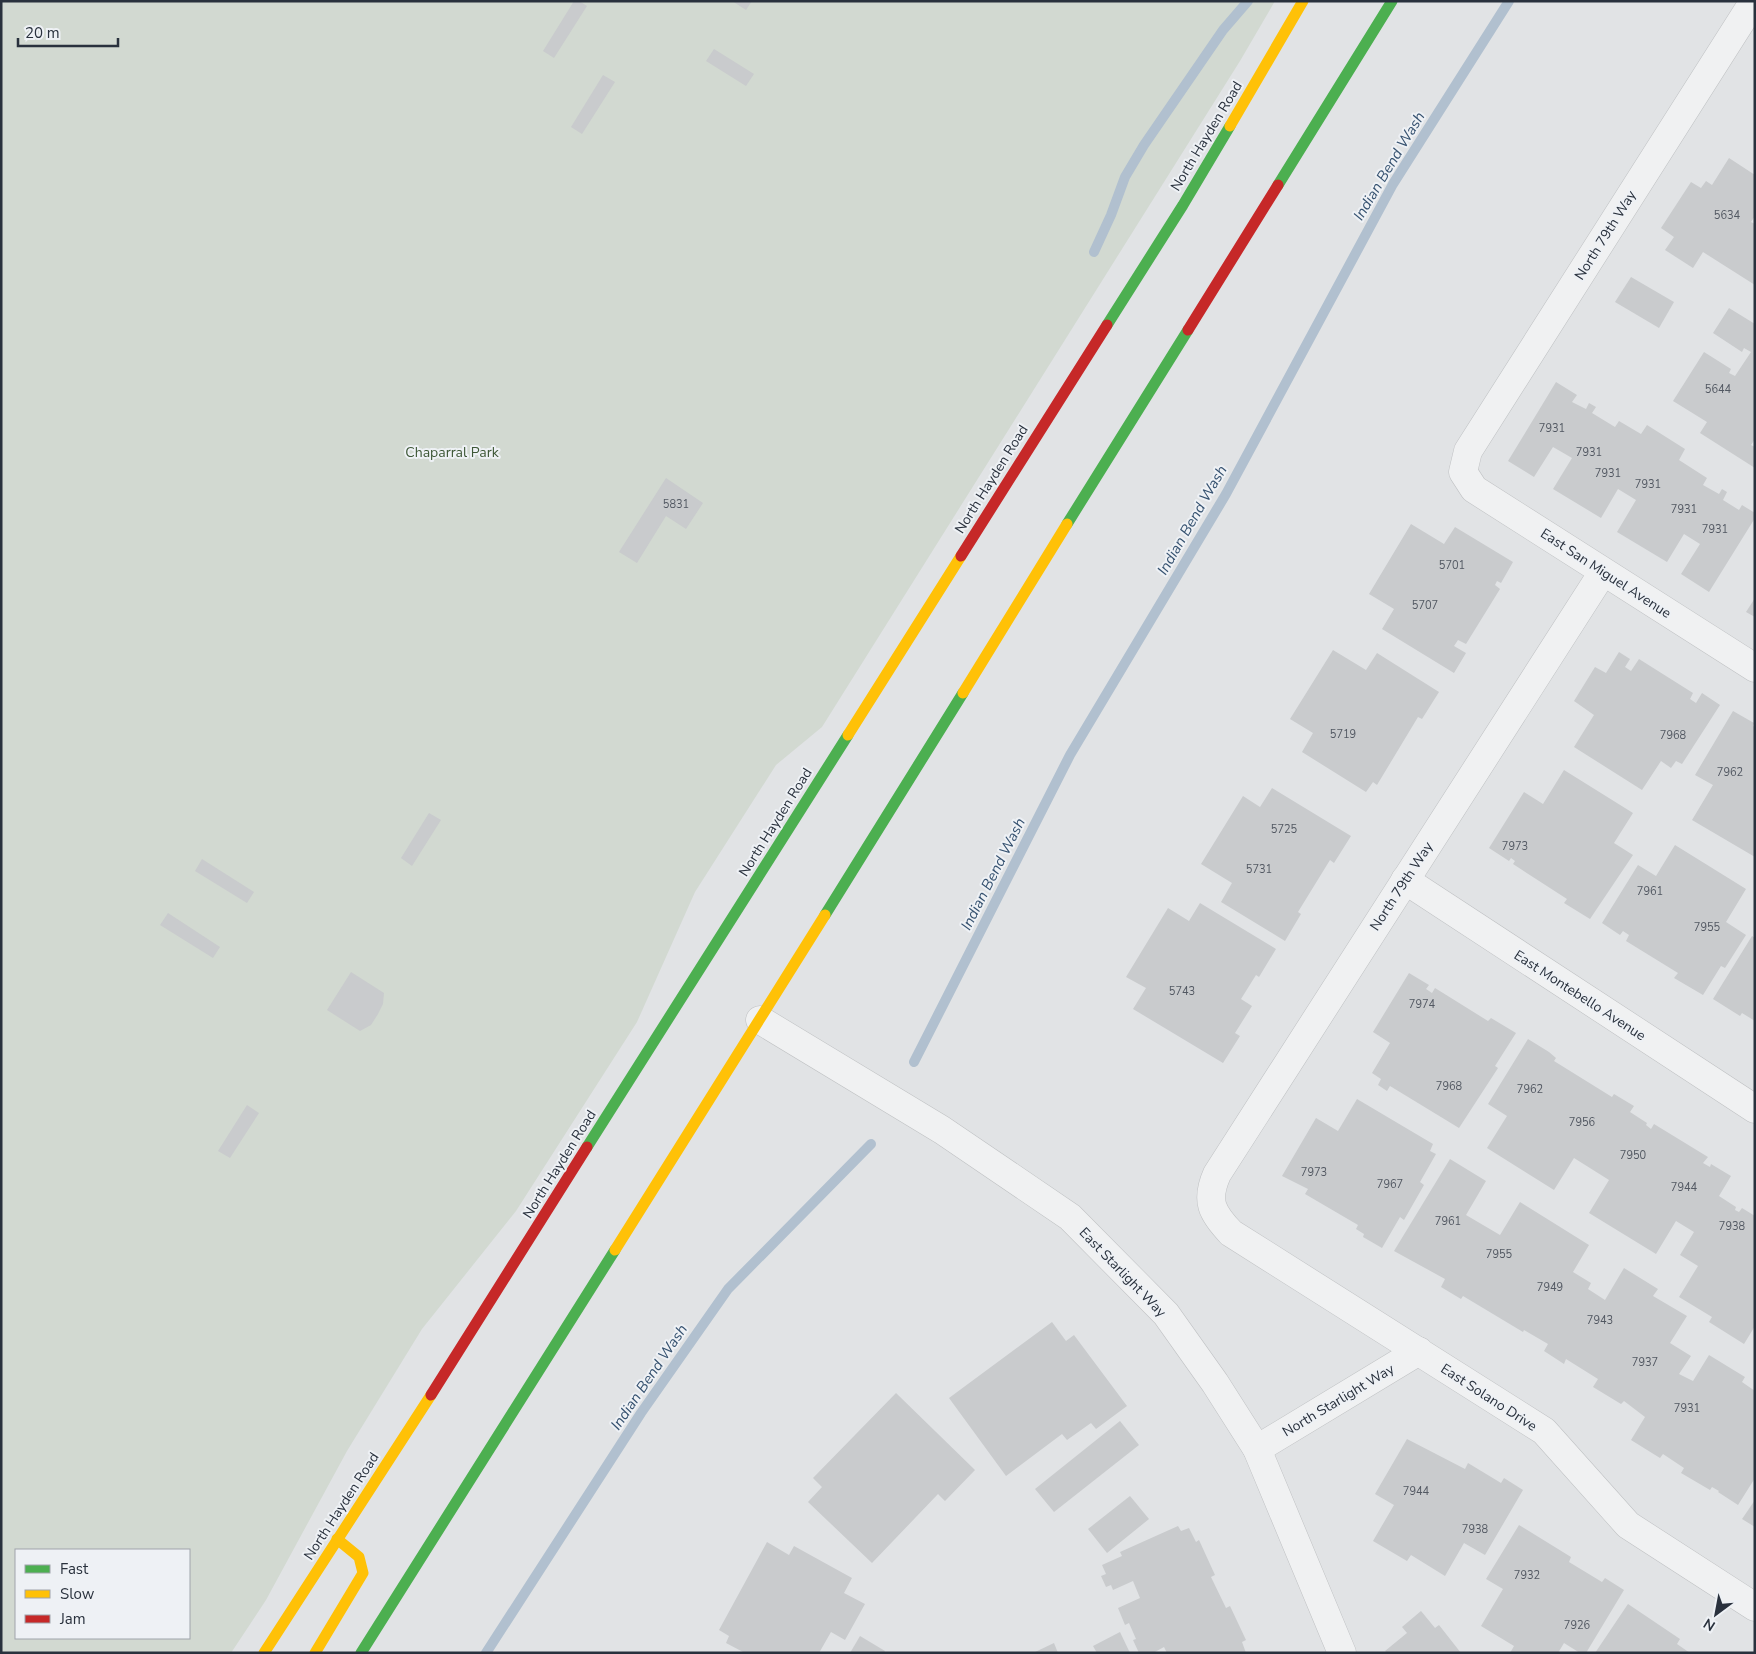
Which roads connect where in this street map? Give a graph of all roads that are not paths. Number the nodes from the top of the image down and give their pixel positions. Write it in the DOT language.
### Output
graph roads {
  1 [pos="1303,1"];
  2 [pos="1392,1"];
  3 [pos="1754,1"];
  4 [pos="1463,472"];
  5 [pos="1603,572"];
  6 [pos="1755,668"];
  7 [pos="1405,880"];
  8 [pos="760,1020"];
  9 [pos="1755,1109"];
  10 [pos="1211,1204"];
  11 [pos="1419,1351"];
  12 [pos="1257,1450"];
  13 [pos="338,1539"];
  14 [pos="1755,1607"];
  15 [pos="264,1653"];
  16 [pos="315,1653"];
  17 [pos="360,1653"];
  18 [pos="1342,1653"];
  1 -- 13 [label="main road, North Hayden Road"];
  2 -- 8 [label="main road"];
  3 -- 4 [label="street, North 79th Way"];
  4 -- 5 [label="street, East San Miguel Avenue"];
  5 -- 6 [label="street, East San Miguel Avenue"];
  5 -- 7 [label="street, North 79th Way"];
  7 -- 9 [label="street, East Montebello Avenue"];
  7 -- 10 [label="street, North 79th Way"];
  8 -- 12 [label="street, East Starlight Way"];
  8 -- 17 [label="main road"];
  10 -- 11 [label="street, East Solano Drive"];
  11 -- 12 [label="street, North Starlight Way"];
  11 -- 14 [label="street, East Solano Drive"];
  12 -- 18 [label="street, East Starlight Way"];
  13 -- 15 [label="main road, North Hayden Road"];
  13 -- 16 [label="main road"];
}
